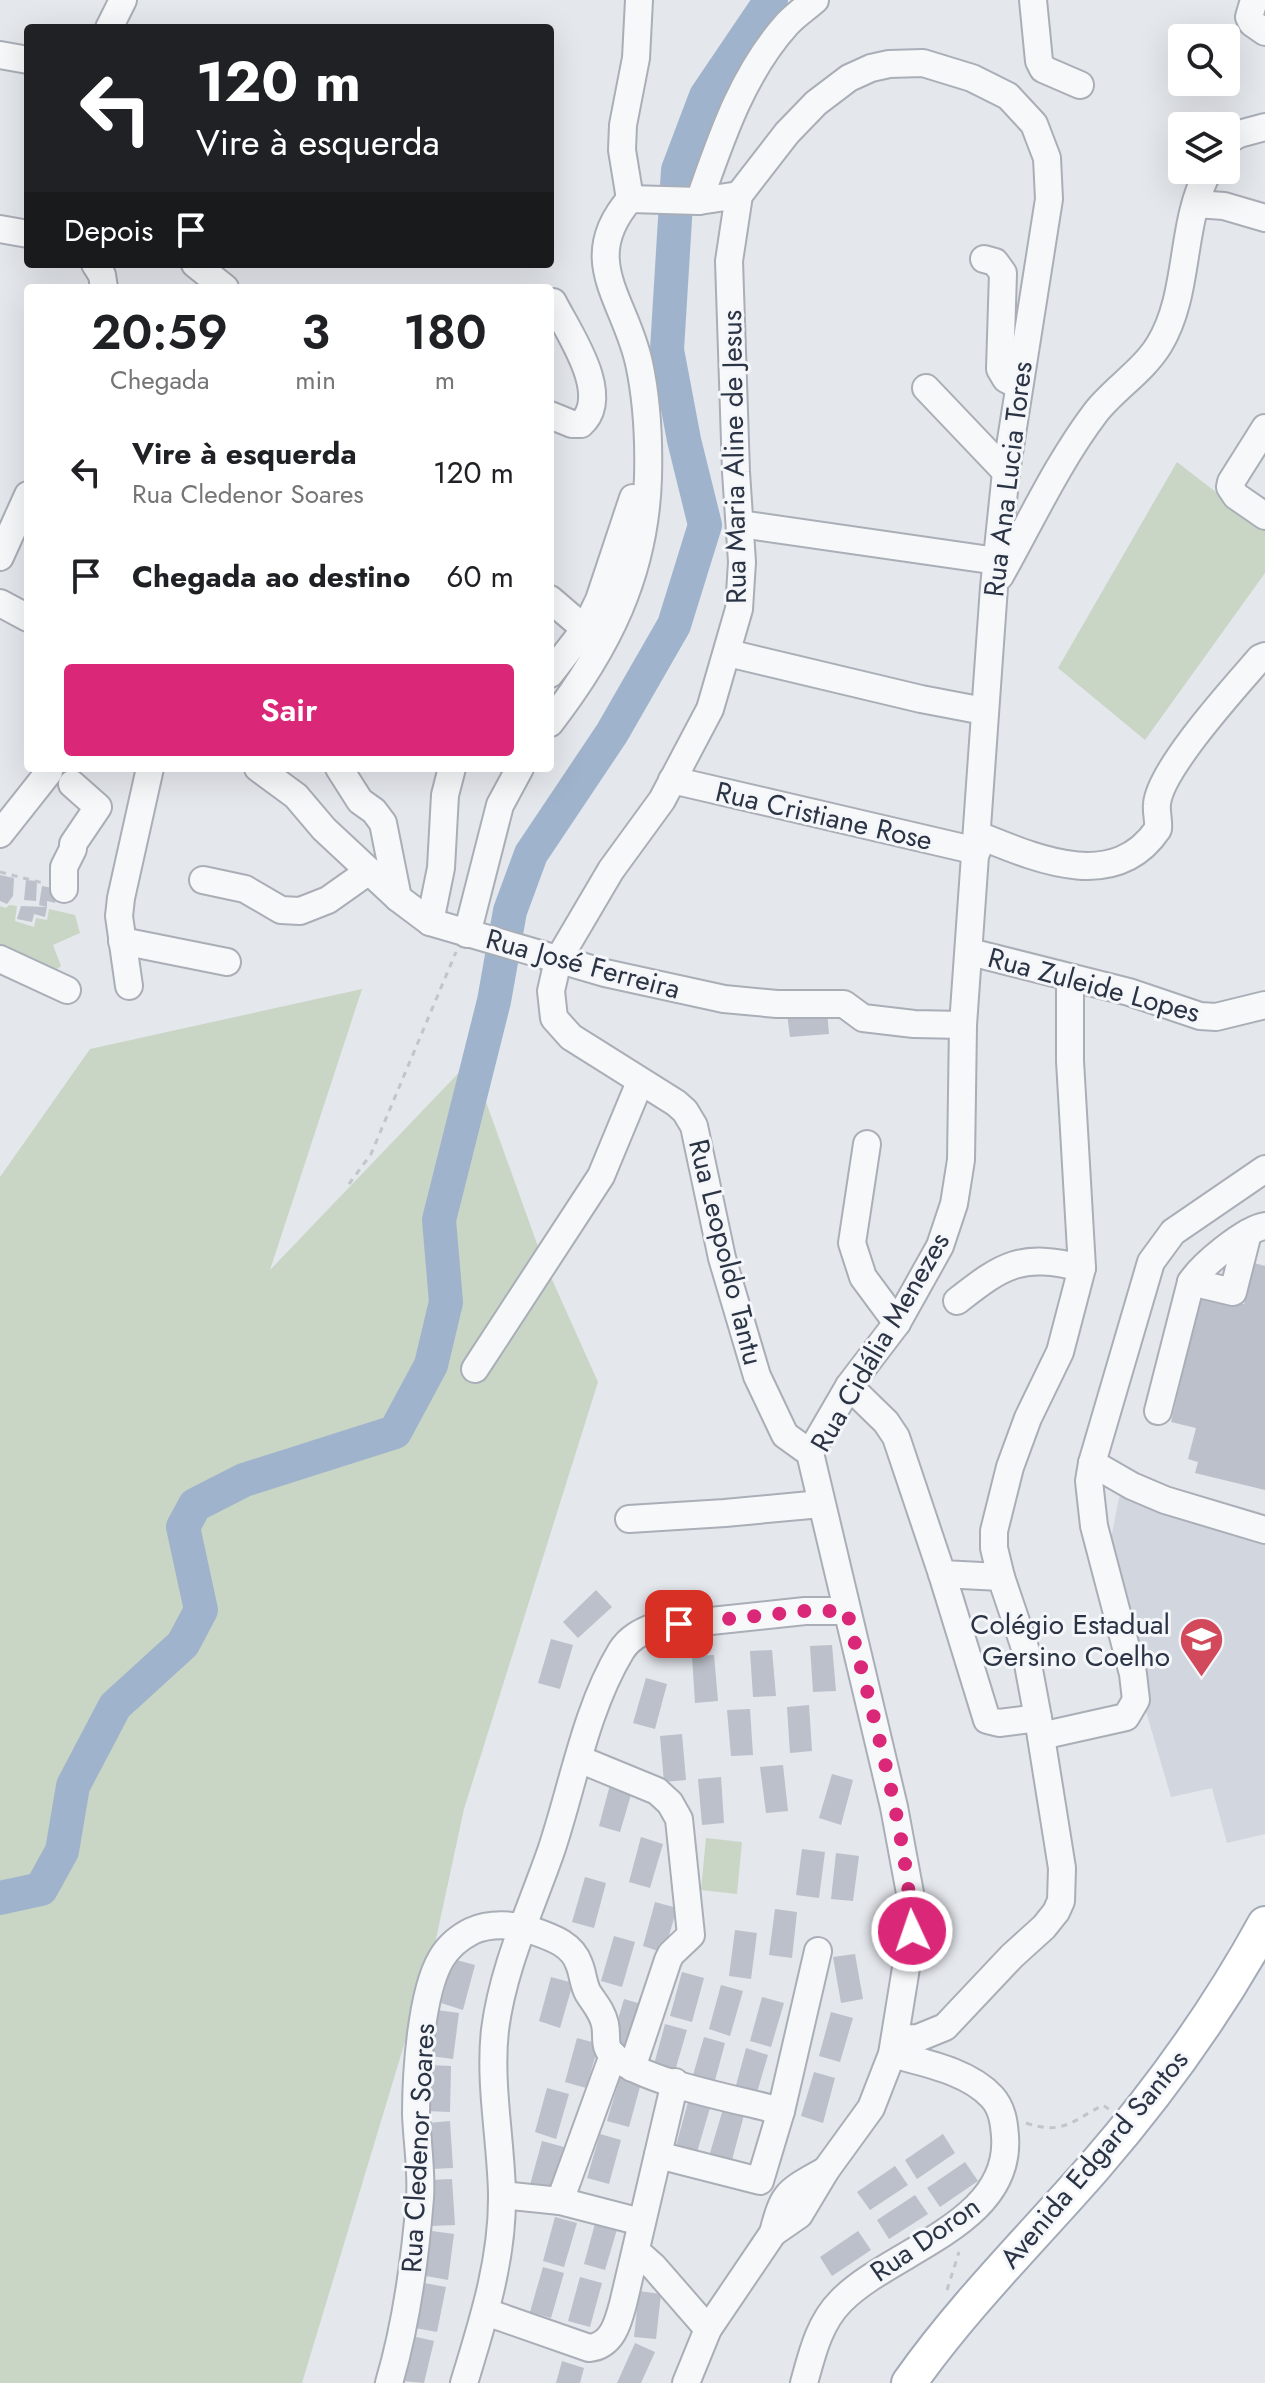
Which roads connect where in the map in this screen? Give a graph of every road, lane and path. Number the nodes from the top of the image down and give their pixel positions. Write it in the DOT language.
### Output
graph roads {
  1 [pos="123,0"];
  2 [pos="639,0"];
  3 [pos="815,0"];
  4 [pos="1033,0"];
  5 [pos="1254,0"];
  6 [pos="111,24"];
  7 [pos="1265,32"];
  8 [pos="0,55"];
  9 [pos="24,59"];
  10 [pos="1080,85"];
  11 [pos="1265,127"];
  12 [pos="1240,134"];
  13 [pos="1204,184"];
  14 [pos="739,195"];
  15 [pos="630,199"];
  16 [pos="699,201"];
  17 [pos="1196,204"];
  18 [pos="1265,218"];
  19 [pos="0,229"];
  20 [pos="24,233"];
  21 [pos="984,259"];
  22 [pos="200,268"];
  23 [pos="220,284"];
  24 [pos="554,304"];
  25 [pos="1018,385"];
  26 [pos="926,388"];
  27 [pos="554,417"];
  28 [pos="1265,428"];
  29 [pos="1006,472"];
  30 [pos="24,504"];
  31 [pos="1265,516"];
  32 [pos="740,524"];
  33 [pos="0,557"];
  34 [pos="997,561"];
  35 [pos="994,587"];
  36 [pos="554,602"];
  37 [pos="0,603"];
  38 [pos="24,616"];
  39 [pos="595,635"];
  40 [pos="728,653"];
  41 [pos="1265,656"];
  42 [pos="554,671"];
  43 [pos="984,711"];
  44 [pos="554,718"];
  45 [pos="149,772"];
  46 [pos="263,772"];
  47 [pos="342,772"];
  48 [pos="451,772"];
  49 [pos="518,772"];
  50 [pos="672,780"];
  51 [pos="0,834"];
  52 [pos="977,843"];
  53 [pos="369,871"];
  54 [pos="0,872"];
  55 [pos="203,880"];
  56 [pos="64,889"];
  57 [pos="398,898"];
  58 [pos="430,922"];
  59 [pos="467,934"];
  60 [pos="122,941"];
  61 [pos="970,952"];
  62 [pos="0,959"];
  63 [pos="558,960"];
  64 [pos="227,962"];
  65 [pos="1070,979"];
  66 [pos="129,986"];
  67 [pos="67,990"];
  68 [pos="1265,1005"];
  69 [pos="963,1025"];
  70 [pos="640,1082"];
  71 [pos="867,1144"];
  72 [pos="1265,1169"];
  73 [pos="349,1184"];
  74 [pos="954,1204"];
  75 [pos="1256,1229"];
  76 [pos="1082,1268"];
  77 [pos="1191,1282"];
  78 [pos="957,1301"];
  79 [pos="897,1323"];
  80 [pos="475,1369"];
  81 [pos="849,1386"];
  82 [pos="1158,1411"];
  83 [pos="810,1453"];
  84 [pos="1092,1463"];
  85 [pos="821,1504"];
  86 [pos="629,1519"];
  87 [pos="1265,1530"];
  88 [pos="942,1574"];
  89 [pos="1001,1577"];
  90 [pos="846,1605"];
  91 [pos="1040,1727"];
  92 [pos="579,1759"];
  93 [pos="1265,1924"];
  94 [pos="522,1927"];
  95 [pos="818,1951"];
  96 [pos="945,2027"];
  97 [pos="894,2046"];
  98 [pos="623,2062"];
  99 [pos="931,2065"];
  100 [pos="675,2082"];
  101 [pos="781,2111"];
  102 [pos="1112,2111"];
  103 [pos="1043,2129"];
  104 [pos="658,2155"];
  105 [pos="826,2170"];
  106 [pos="760,2181"];
  107 [pos="788,2192"];
  108 [pos="502,2195"];
  109 [pos="560,2201"];
  110 [pos="641,2222"];
  111 [pos="773,2233"];
  112 [pos="960,2247"];
  113 [pos="636,2251"];
  114 [pos="947,2290"];
  115 [pos="486,2312"];
  116 [pos="708,2329"];
  117 [pos="389,2383"];
  118 [pos="464,2383"];
  119 [pos="686,2383"];
  120 [pos="804,2383"];
  121 [pos="909,2383"];
  1 -- 6 [label="street"];
  2 -- 15 [label="street"];
  3 -- 16 [label="street"];
  4 -- 10 [label="street"];
  5 -- 7 [label="street"];
  8 -- 9 [label="street"];
  11 -- 12 [label="street"];
  13 -- 17 [label="street"];
  14 -- 16 [label="street"];
  14 -- 25 [label="street, Rua Ana Lucia Tores"];
  14 -- 32 [label="street, Rua Maria Aline de Jesus"];
  15 -- 16 [label="street"];
  15 -- 39 [label="street"];
  17 -- 18 [label="street"];
  17 -- 35 [label="street"];
  19 -- 20 [label="street"];
  21 -- 25 [label="street"];
  22 -- 23 [label="street"];
  24 -- 27 [label="street"];
  25 -- 29 [label="street, Rua Ana Lucia Tores"];
  26 -- 29 [label="street"];
  28 -- 31 [label="street"];
  29 -- 34 [label="street, Rua Ana Lucia Tores"];
  30 -- 33 [label="street"];
  32 -- 34 [label="street"];
  32 -- 40 [label="street, Rua Maria Aline de Jesus"];
  34 -- 35 [label="street, Rua Ana Lucia Tores"];
  35 -- 43 [label="street, Rua Ana Lucia Tores"];
  36 -- 39 [label="street"];
  37 -- 38 [label="street"];
  39 -- 42 [label="street"];
  39 -- 44 [label="street"];
  40 -- 43 [label="street"];
  40 -- 50 [label="street, Rua Maria Aline de Jesus"];
  41 -- 52 [label="street, Rua Cristiane Rose"];
  43 -- 52 [label="street, Rua Ana Lucia Tores"];
  45 -- 60 [label="street"];
  46 -- 53 [label="street, Rua José Ferreira"];
  47 -- 57 [label="street"];
  48 -- 58 [label="street"];
  49 -- 59 [label="street"];
  50 -- 52 [label="street, Rua Cristiane Rose"];
  50 -- 63 [label="street, Rua Maria Aline de Jesus"];
  51 -- 56 [label="street"];
  52 -- 61 [label="street, Rua Ana Lucia Tores"];
  53 -- 55 [label="street"];
  53 -- 57 [label="street, Rua José Ferreira"];
  54 -- 56 [label="path"];
  57 -- 58 [label="street, Rua José Ferreira"];
  58 -- 59 [label="street, Rua José Ferreira"];
  59 -- 63 [label="street, Rua José Ferreira"];
  59 -- 73 [label="path"];
  60 -- 64 [label="street"];
  60 -- 66 [label="street"];
  61 -- 65 [label="street, Rua Zuleide Lopes"];
  61 -- 69 [label="street, Rua Ana Lucia Tores"];
  62 -- 67 [label="street"];
  63 -- 69 [label="street, Rua José Ferreira"];
  63 -- 70 [label="street, Rua Leopoldo Tantu"];
  65 -- 68 [label="street, Rua Zuleide Lopes"];
  65 -- 76 [label="street"];
  69 -- 74 [label="street, Rua Ana Lucia Tores"];
  70 -- 80 [label="street"];
  70 -- 83 [label="street, Rua Leopoldo Tantu"];
  71 -- 79 [label="street"];
  72 -- 84 [label="street"];
  74 -- 79 [label="street, Rua Cidália Menezes"];
  75 -- 77 [label="street"];
  75 -- 77 [label="street"];
  76 -- 78 [label="street"];
  76 -- 89 [label="street"];
  77 -- 82 [label="street"];
  79 -- 81 [label="street, Rua Cidália Menezes"];
  81 -- 83 [label="street, Rua Cidália Menezes"];
  81 -- 88 [label="street"];
  83 -- 85 [label="street, Rua Cidália Menezes"];
  84 -- 87 [label="street"];
  84 -- 91 [label="street"];
  85 -- 86 [label="street"];
  85 -- 90 [label="street, Rua Cidália Menezes"];
  88 -- 89 [label="street"];
  88 -- 91 [label="street"];
  89 -- 91 [label="street"];
  90 -- 92 [label="street"];
  90 -- 97 [label="street, Rua Cidália Menezes"];
  91 -- 96 [label="street"];
  92 -- 94 [label="street"];
  92 -- 98 [label="street"];
  93 -- 121 [label="main road, Avenida Edgard Santos"];
  94 -- 98 [label="street"];
  94 -- 108 [label="street"];
  94 -- 117 [label="street, Rua Cledenor Soares"];
  95 -- 101 [label="street"];
  96 -- 97 [label="street"];
  96 -- 99 [label="street"];
  97 -- 99 [label="street, Rua Doron"];
  97 -- 105 [label="street, Rua Cidália Menezes"];
  98 -- 100 [label="street"];
  98 -- 109 [label="street"];
  99 -- 120 [label="street, Rua Doron"];
  100 -- 101 [label="street"];
  100 -- 104 [label="street"];
  101 -- 106 [label="street"];
  102 -- 103 [label="path"];
  104 -- 106 [label="street"];
  104 -- 110 [label="street"];
  105 -- 107 [label="street, Rua Cidália Menezes"];
  105 -- 111 [label="street, Rua Cidália Menezes"];
  106 -- 107 [label="street"];
  107 -- 111 [label="street, Rua Cidália Menezes"];
  108 -- 109 [label="street"];
  108 -- 115 [label="street"];
  109 -- 110 [label="street"];
  110 -- 113 [label="street"];
  111 -- 116 [label="street, Rua Cidália Menezes"];
  112 -- 114 [label="path"];
  113 -- 115 [label="street"];
  113 -- 116 [label="street"];
  115 -- 118 [label="street"];
  116 -- 119 [label="street, Rua Cidália Menezes"];
}
